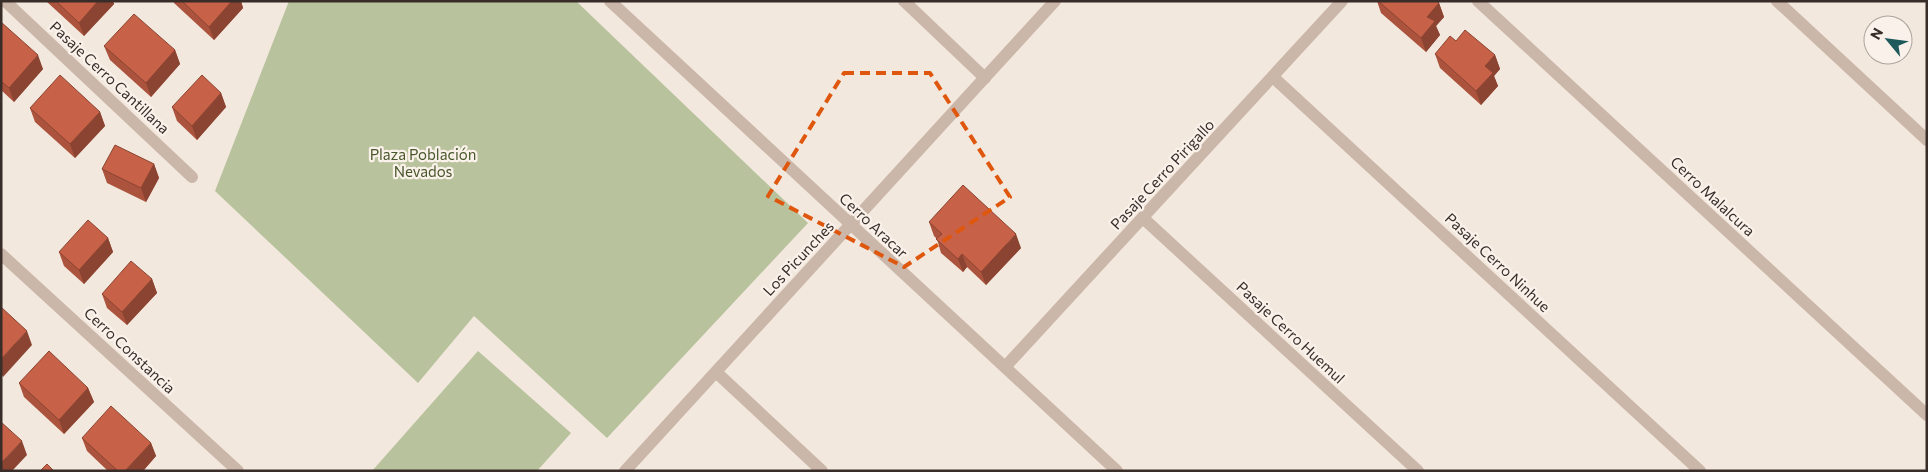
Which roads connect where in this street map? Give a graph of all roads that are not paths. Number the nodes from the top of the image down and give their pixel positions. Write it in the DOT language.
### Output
graph roads {
  1 [pos="5,1"];
  2 [pos="610,1"];
  3 [pos="904,1"];
  4 [pos="1055,1"];
  5 [pos="1342,1"];
  6 [pos="1478,1"];
  7 [pos="1777,1"];
  8 [pos="1273,77"];
  9 [pos="985,78"];
  10 [pos="1927,140"];
  11 [pos="192,177"];
  12 [pos="1143,218"];
  13 [pos="851,225"];
  14 [pos="1,254"];
  15 [pos="1004,367"];
  16 [pos="716,372"];
  17 [pos="1927,415"];
  18 [pos="238,471"];
  19 [pos="625,471"];
  20 [pos="822,471"];
  21 [pos="1117,471"];
  22 [pos="1418,471"];
  23 [pos="1700,471"];
  1 -- 11 [label="street, Pasaje Cerro Cantillana"];
  2 -- 13 [label="street, Cerro Aracar"];
  3 -- 9 [label="street"];
  4 -- 9 [label="street, Los Picunches"];
  5 -- 8 [label="street, Pasaje Cerro Pirigallo"];
  6 -- 17 [label="street, Cerro Malalcura"];
  7 -- 10 [label="street"];
  8 -- 12 [label="street, Pasaje Cerro Pirigallo"];
  8 -- 23 [label="street, Pasaje Cerro Ninhue"];
  9 -- 13 [label="street, Los Picunches"];
  12 -- 15 [label="street, Pasaje Cerro Pirigallo"];
  12 -- 22 [label="street, Pasaje Cerro Huemul"];
  13 -- 15 [label="street, Cerro Aracar"];
  13 -- 16 [label="street, Los Picunches"];
  14 -- 18 [label="street, Cerro Constancia"];
  15 -- 21 [label="street, Cerro Aracar"];
  16 -- 19 [label="street, Los Picunches"];
  16 -- 20 [label="street"];
}
